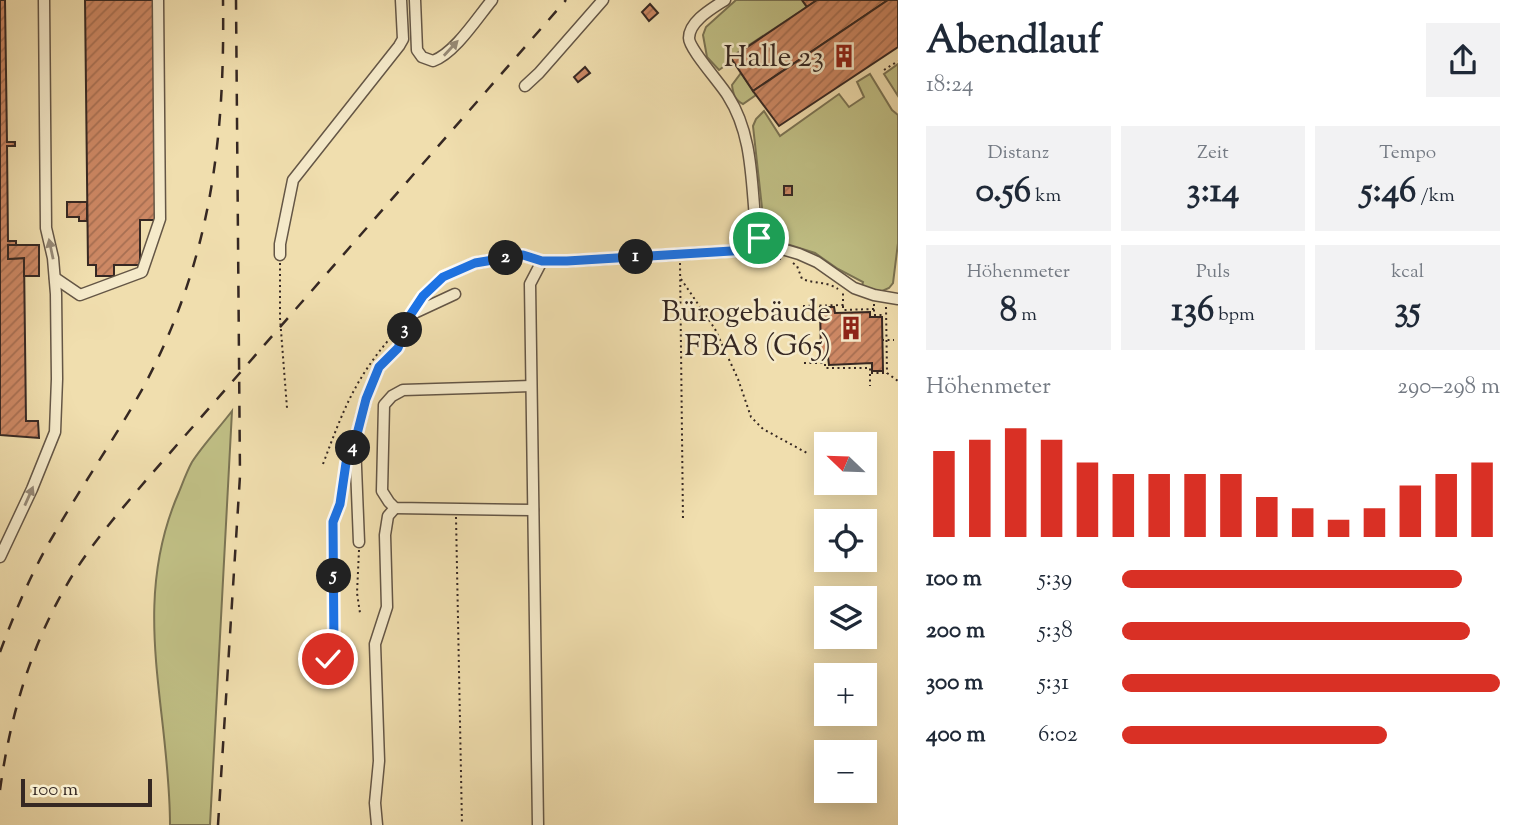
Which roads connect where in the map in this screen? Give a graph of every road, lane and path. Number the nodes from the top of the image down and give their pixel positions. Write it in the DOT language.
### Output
graph roads {
  1 [pos="44,0"];
  2 [pos="158,0"];
  3 [pos="401,0"];
  4 [pos="415,0"];
  5 [pos="492,0"];
  6 [pos="604,0"];
  7 [pos="725,0"];
  8 [pos="898,61"];
  9 [pos="884,70"];
  10 [pos="525,86"];
  11 [pos="764,243"];
  12 [pos="280,254"];
  13 [pos="680,255"];
  14 [pos="542,261"];
  15 [pos="55,278"];
  16 [pos="681,278"];
  17 [pos="434,286"];
  18 [pos="845,287"];
  19 [pos="455,294"];
  20 [pos="850,296"];
  21 [pos="440,301"];
  22 [pos="866,302"];
  23 [pos="895,303"];
  24 [pos="843,305"];
  25 [pos="803,306"];
  26 [pos="886,307"];
  27 [pos="411,314"];
  28 [pos="886,315"];
  29 [pos="884,340"];
  30 [pos="894,340"];
  31 [pos="804,363"];
  32 [pos="870,373"];
  33 [pos="887,373"];
  34 [pos="898,381"];
  35 [pos="531,386"];
  36 [pos="870,386"];
  37 [pos="287,408"];
  38 [pos="807,453"];
  39 [pos="346,463"];
  40 [pos="395,508"];
  41 [pos="456,509"];
  42 [pos="533,510"];
  43 [pos="683,521"];
  44 [pos="359,542"];
  45 [pos="0,557"];
  46 [pos="360,613"];
  47 [pos="320,660"];
  48 [pos="377,825"];
  49 [pos="462,825"];
  50 [pos="538,825"];
  15 -- 1 [label="lane, one-way"];
  2 -- 15 [label="lane"];
  3 -- 12 [label="lane"];
  4 -- 5 [label="lane, one-way"];
  6 -- 10 [label="lane"];
  7 -- 11 [label="lane"];
  8 -- 9 [label="path"];
  11 -- 13 [label="lane"];
  11 -- 18 [label="lane"];
  11 -- 18 [label="path"];
  12 -- 37 [label="path"];
  13 -- 14 [label="lane"];
  13 -- 16 [label="path"];
  14 -- 17 [label="lane"];
  14 -- 35 [label="lane"];
  45 -- 15 [label="lane, one-way"];
  16 -- 38 [label="path"];
  16 -- 43 [label="path"];
  17 -- 21 [label="lane"];
  17 -- 27 [label="lane"];
  18 -- 20 [label="path"];
  18 -- 23 [label="lane"];
  18 -- 24 [label="path"];
  19 -- 21 [label="lane"];
  21 -- 27 [label="lane"];
  22 -- 26 [label="path"];
  23 -- 26 [label="path"];
  24 -- 25 [label="path"];
  24 -- 28 [label="path"];
  26 -- 28 [label="path"];
  27 -- 44 [label="lane"];
  28 -- 29 [label="path"];
  29 -- 30 [label="path"];
  29 -- 33 [label="path"];
  31 -- 32 [label="path"];
  32 -- 33 [label="path"];
  32 -- 36 [label="path"];
  33 -- 34 [label="path"];
  35 -- 40 [label="lane"];
  35 -- 42 [label="lane"];
  39 -- 47 [label="path"];
  40 -- 41 [label="lane"];
  40 -- 48 [label="lane"];
  41 -- 42 [label="lane"];
  41 -- 49 [label="path"];
  42 -- 50 [label="lane"];
  44 -- 46 [label="path"];
}
